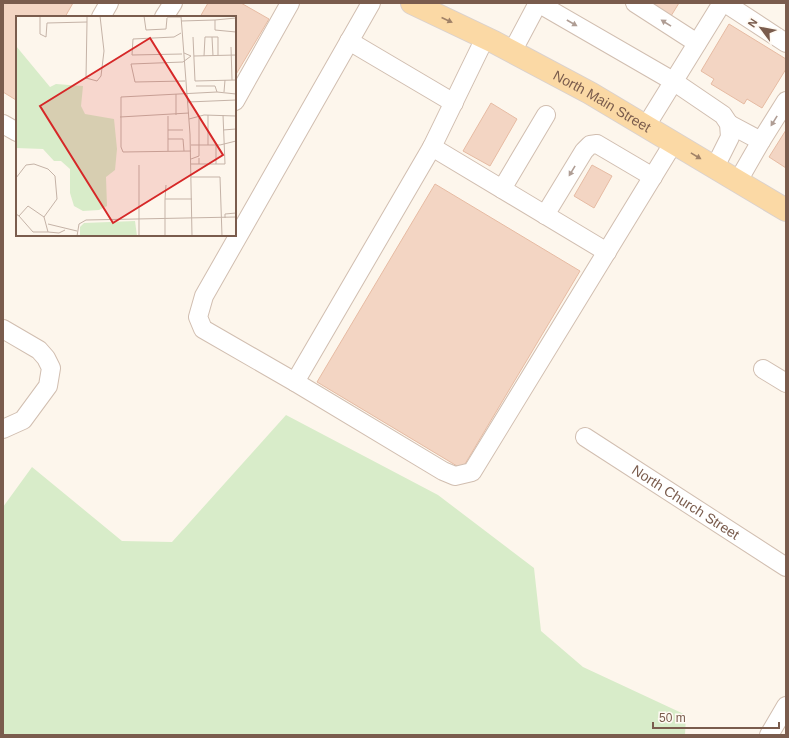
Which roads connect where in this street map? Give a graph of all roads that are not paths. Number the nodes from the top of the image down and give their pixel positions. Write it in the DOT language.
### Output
graph roads {
  1 [pos="109,3"];
  2 [pos="173,3"];
  3 [pos="290,3"];
  4 [pos="371,3"];
  5 [pos="538,3"];
  6 [pos="635,3"];
  7 [pos="724,3"];
  8 [pos="422,5"];
  9 [pos="102,16"];
  10 [pos="165,16"];
  11 [pos="485,38"];
  12 [pos="349,41"];
  13 [pos="698,43"];
  14 [pos="786,43"];
  15 [pos="512,52"];
  16 [pos="673,81"];
  17 [pos="236,99"];
  18 [pos="786,101"];
  19 [pos="454,103"];
  20 [pos="546,115"];
  21 [pos="3,124"];
  22 [pos="730,124"];
  23 [pos="646,126"];
  24 [pos="16,131"];
  25 [pos="761,141"];
  26 [pos="674,142"];
  27 [pos="432,147"];
  28 [pos="715,167"];
  29 [pos="653,177"];
  30 [pos="738,181"];
  31 [pos="502,189"];
  32 [pos="786,210"];
  33 [pos="545,215"];
  34 [pos="607,252"];
  35 [pos="3,329"];
  36 [pos="763,369"];
  37 [pos="295,382"];
  38 [pos="786,383"];
  39 [pos="3,429"];
  40 [pos="585,437"];
  41 [pos="786,567"];
  42 [pos="786,706"];
  43 [pos="769,735"];
  1 -- 9 [label="street"];
  2 -- 10 [label="street"];
  3 -- 17 [label="street"];
  4 -- 12 [label="street"];
  5 -- 15 [label="street"];
  5 -- 16 [label="street, one-way"];
  13 -- 6 [label="street, one-way"];
  7 -- 13 [label="street"];
  7 -- 14 [label="street"];
  8 -- 11 [label="main road, North Main Street, one-way"];
  11 -- 15 [label="main road, North Main Street"];
  11 -- 19 [label="street"];
  12 -- 19 [label="street"];
  12 -- 37 [label="street"];
  13 -- 16 [label="street"];
  15 -- 23 [label="main road, North Main Street"];
  16 -- 22 [label="street"];
  16 -- 23 [label="street"];
  18 -- 25 [label="street, one-way"];
  19 -- 27 [label="street"];
  20 -- 31 [label="street"];
  21 -- 24 [label="street"];
  22 -- 25 [label="street"];
  22 -- 28 [label="street"];
  23 -- 26 [label="main road, North Main Street"];
  25 -- 30 [label="street"];
  26 -- 28 [label="main road, North Main Street, one-way"];
  26 -- 29 [label="street"];
  27 -- 31 [label="street"];
  27 -- 37 [label="street"];
  28 -- 30 [label="main road, North Main Street"];
  29 -- 33 [label="street, one-way"];
  29 -- 34 [label="street"];
  30 -- 32 [label="main road, North Main Street"];
  31 -- 33 [label="street"];
  33 -- 34 [label="street"];
  34 -- 37 [label="street"];
  35 -- 39 [label="street"];
  36 -- 38 [label="street"];
  40 -- 41 [label="street, North Church Street"];
  42 -- 43 [label="street"];
}
